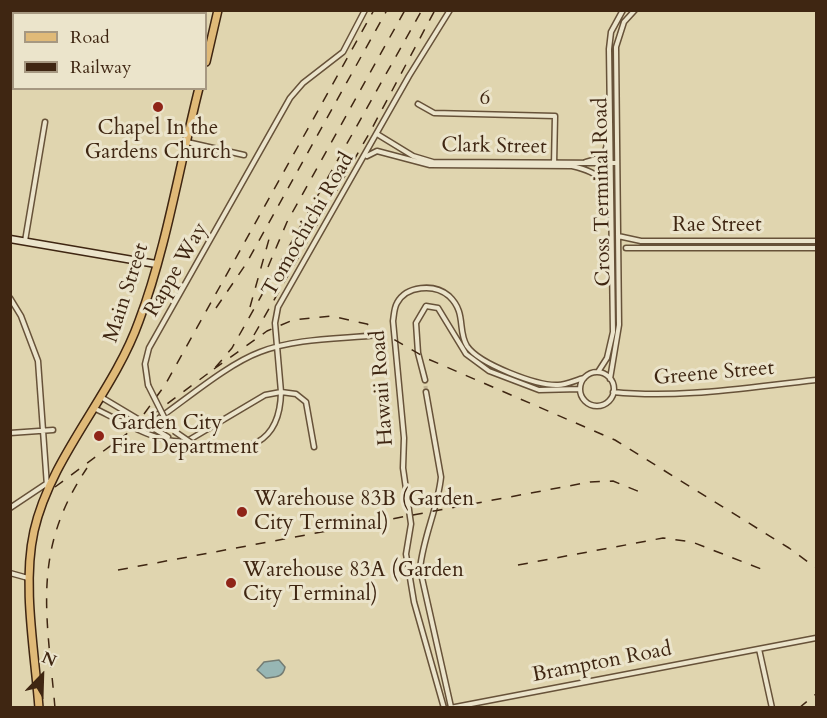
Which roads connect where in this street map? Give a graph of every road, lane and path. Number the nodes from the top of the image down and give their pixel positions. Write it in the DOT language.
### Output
graph roads {
  1 [pos="218,10"];
  2 [pos="365,10"];
  3 [pos="450,10"];
  4 [pos="623,10"];
  5 [pos="635,10"];
  6 [pos="207,58"];
  7 [pos="199,90"];
  8 [pos="418,105"];
  9 [pos="610,113"];
  10 [pos="45,122"];
  11 [pos="377,134"];
  12 [pos="186,142"];
  13 [pos="244,155"];
  14 [pos="364,158"];
  15 [pos="578,163"];
  16 [pos="611,163"];
  17 [pos="617,163"];
  18 [pos="554,164"];
  19 [pos="612,234"];
  20 [pos="618,236"];
  21 [pos="10,239"];
  22 [pos="816,241"];
  23 [pos="25,242"];
  24 [pos="626,248"];
  25 [pos="816,248"];
  26 [pos="156,264"];
  27 [pos="10,298"];
  28 [pos="378,335"];
  29 [pos="277,346"];
  30 [pos="598,372"];
  31 [pos="584,378"];
  32 [pos="610,379"];
  33 [pos="425,380"];
  34 [pos="816,380"];
  35 [pos="580,389"];
  36 [pos="281,392"];
  37 [pos="426,392"];
  38 [pos="613,392"];
  39 [pos="101,398"];
  40 [pos="94,408"];
  41 [pos="148,425"];
  42 [pos="44,430"];
  43 [pos="53,430"];
  44 [pos="10,433"];
  45 [pos="174,441"];
  46 [pos="314,447"];
  47 [pos="51,480"];
  48 [pos="10,508"];
  49 [pos="10,573"];
  50 [pos="29,578"];
  51 [pos="816,638"];
  52 [pos="759,649"];
  53 [pos="450,707"];
  54 [pos="39,708"];
  55 [pos="444,708"];
  56 [pos="772,708"];
  1 -- 6 [label="main road"];
  2 -- 36 [label="street, Rappe Way, bridge"];
  3 -- 11 [label="street, Tomochichi Road"];
  4 -- 9 [label="street, Cross Terminal Road"];
  5 -- 17 [label="street, Cross Terminal Road"];
  7 -- 12 [label="main road, Main Street"];
  8 -- 18 [label="street, 6"];
  9 -- 15 [label="street"];
  9 -- 16 [label="street, Cross Terminal Road"];
  10 -- 23 [label="street"];
  11 -- 14 [label="street, Tomochichi Road"];
  11 -- 18 [label="street, Clark Street"];
  12 -- 13 [label="street"];
  12 -- 26 [label="main road, Main Street"];
  14 -- 18 [label="street, Clark Street"];
  14 -- 29 [label="street, Tomochichi Road"];
  15 -- 16 [label="street, Clark Street"];
  15 -- 18 [label="street, Clark Street"];
  16 -- 17 [label="street, Clark Street"];
  16 -- 19 [label="street, Cross Terminal Road"];
  17 -- 20 [label="street, Cross Terminal Road"];
  18 -- 19 [label="street, Clark Street"];
  19 -- 30 [label="street, Cross Terminal Road"];
  20 -- 22 [label="street, Rae Street"];
  20 -- 32 [label="street, Cross Terminal Road"];
  21 -- 23 [label="street"];
  23 -- 26 [label="street"];
  24 -- 25 [label="street, Rae Street"];
  26 -- 39 [label="main road, Main Street"];
  27 -- 42 [label="street"];
  28 -- 29 [label="street"];
  29 -- 36 [label="street, Tomochichi Road"];
  29 -- 41 [label="street"];
  30 -- 31 [label="street"];
  30 -- 32 [label="street"];
  31 -- 35 [label="street"];
  31 -- 55 [label="street, Hawaii Road"];
  32 -- 38 [label="street"];
  33 -- 35 [label="street, Hawaii Road"];
  34 -- 38 [label="street, Greene Street"];
  35 -- 38 [label="street"];
  36 -- 45 [label="street"];
  36 -- 46 [label="street"];
  37 -- 53 [label="street"];
  39 -- 40 [label="main road, Main Street"];
  39 -- 41 [label="street"];
  40 -- 45 [label="street"];
  40 -- 47 [label="main road, Main Street"];
  41 -- 45 [label="street"];
  42 -- 43 [label="street"];
  42 -- 44 [label="street"];
  42 -- 47 [label="street"];
  47 -- 48 [label="street"];
  47 -- 50 [label="main road, Main Street"];
  49 -- 50 [label="street"];
  50 -- 54 [label="main road, Main Street"];
  51 -- 52 [label="street, Brampton Road"];
  52 -- 53 [label="street, Brampton Road"];
  52 -- 56 [label="street"];
}
